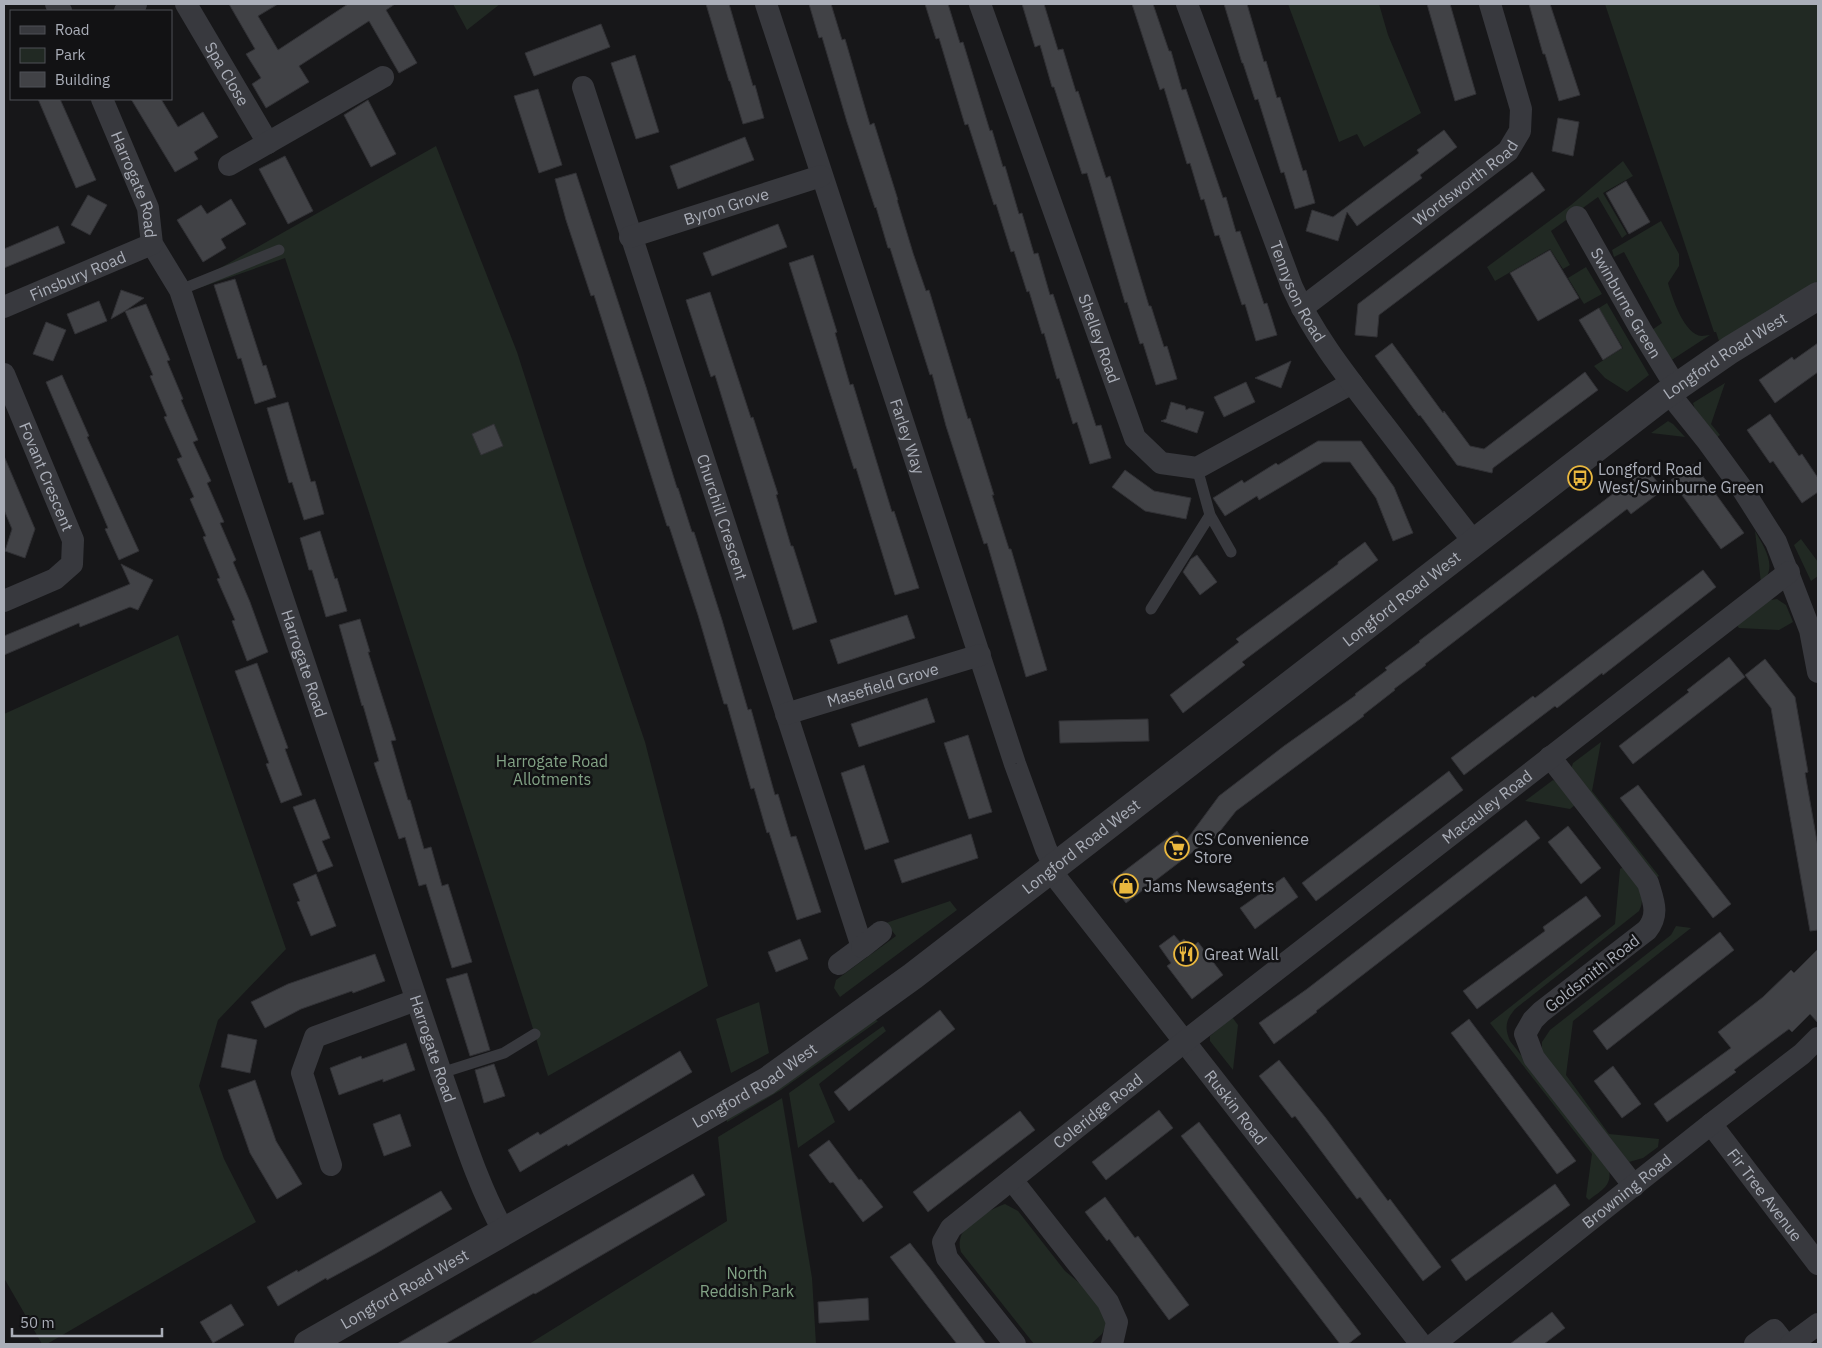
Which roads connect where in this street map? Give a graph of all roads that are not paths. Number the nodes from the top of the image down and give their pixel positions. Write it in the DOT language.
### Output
graph roads {
  1 [pos="186,4"];
  2 [pos="766,4"];
  3 [pos="980,4"];
  4 [pos="1187,4"];
  5 [pos="1490,4"];
  6 [pos="383,77"];
  7 [pos="583,87"];
  8 [pos="102,100"];
  9 [pos="268,144"];
  10 [pos="229,166"];
  11 [pos="821,176"];
  12 [pos="1577,217"];
  13 [pos="630,237"];
  14 [pos="152,244"];
  15 [pos="279,250"];
  16 [pos="180,290"];
  17 [pos="1818,296"];
  18 [pos="4,306"];
  19 [pos="1302,308"];
  20 [pos="4,374"];
  21 [pos="1352,383"];
  22 [pos="1672,390"];
  23 [pos="1198,468"];
  24 [pos="1210,515"];
  25 [pos="1474,542"];
  26 [pos="1231,552"];
  27 [pos="1789,572"];
  28 [pos="4,600"];
  29 [pos="1151,609"];
  30 [pos="980,655"];
  31 [pos="1818,672"];
  32 [pos="786,714"];
  33 [pos="1550,757"];
  34 [pos="1053,869"];
  35 [pos="882,932"];
  36 [pos="862,947"];
  37 [pos="839,964"];
  38 [pos="416,1000"];
  39 [pos="535,1034"];
  40 [pos="1818,1038"];
  41 [pos="1184,1042"];
  42 [pos="441,1073"];
  43 [pos="1711,1124"];
  44 [pos="331,1165"];
  45 [pos="1012,1180"];
  46 [pos="1634,1186"];
  47 [pos="504,1232"];
  48 [pos="1818,1264"];
  49 [pos="1818,1324"];
  50 [pos="308,1344"];
  51 [pos="1015,1344"];
  52 [pos="1112,1344"];
  53 [pos="1421,1344"];
  54 [pos="1434,1344"];
  55 [pos="1755,1344"];
  56 [pos="1785,1344"];
  57 [pos="1791,1344"];
  1 -- 9 [label="street, Spa Close"];
  2 -- 11 [label="street, Farley Way"];
  3 -- 23 [label="street, Shelley Road"];
  4 -- 19 [label="street, Tennyson Road"];
  5 -- 19 [label="street, Wordsworth Road"];
  6 -- 9 [label="street"];
  7 -- 13 [label="street, Churchill Crescent"];
  8 -- 14 [label="street, Harrogate Road"];
  9 -- 10 [label="street"];
  11 -- 13 [label="street, Byron Grove"];
  11 -- 30 [label="street, Farley Way"];
  12 -- 22 [label="street, Swinburne Green"];
  13 -- 32 [label="street, Churchill Crescent"];
  14 -- 16 [label="street, Harrogate Road"];
  14 -- 18 [label="street, Finsbury Road"];
  15 -- 16 [label="lane"];
  16 -- 38 [label="street, Harrogate Road"];
  17 -- 22 [label="street, Longford Road West"];
  19 -- 21 [label="street, Tennyson Road"];
  20 -- 28 [label="street, Fovant Crescent"];
  21 -- 23 [label="street"];
  21 -- 25 [label="street, Tennyson Road"];
  22 -- 25 [label="street, Longford Road West"];
  22 -- 27 [label="street"];
  23 -- 24 [label="lane"];
  24 -- 26 [label="lane"];
  24 -- 29 [label="lane"];
  25 -- 34 [label="street, Longford Road West"];
  27 -- 31 [label="street"];
  27 -- 33 [label="street, Macauley Road"];
  30 -- 32 [label="street, Masefield Grove"];
  30 -- 34 [label="street, Farley Way"];
  32 -- 36 [label="street, Churchill Crescent"];
  33 -- 41 [label="street, Macauley Road"];
  33 -- 46 [label="street, Goldsmith Road"];
  34 -- 41 [label="street, Ruskin Road"];
  34 -- 47 [label="street, Longford Road West"];
  35 -- 36 [label="street"];
  36 -- 37 [label="street"];
  38 -- 42 [label="street, Harrogate Road"];
  38 -- 44 [label="street"];
  39 -- 42 [label="lane"];
  40 -- 43 [label="street, Browning Road"];
  41 -- 45 [label="street, Coleridge Road"];
  41 -- 53 [label="street, Ruskin Road"];
  42 -- 47 [label="street, Harrogate Road"];
  43 -- 46 [label="street, Browning Road"];
  43 -- 48 [label="street, Fir Tree Avenue"];
  45 -- 51 [label="street, Coleridge Road"];
  45 -- 52 [label="street"];
  46 -- 54 [label="street, Browning Road"];
  47 -- 50 [label="street, Longford Road West"];
  49 -- 57 [label="street"];
  55 -- 56 [label="street"];
}
